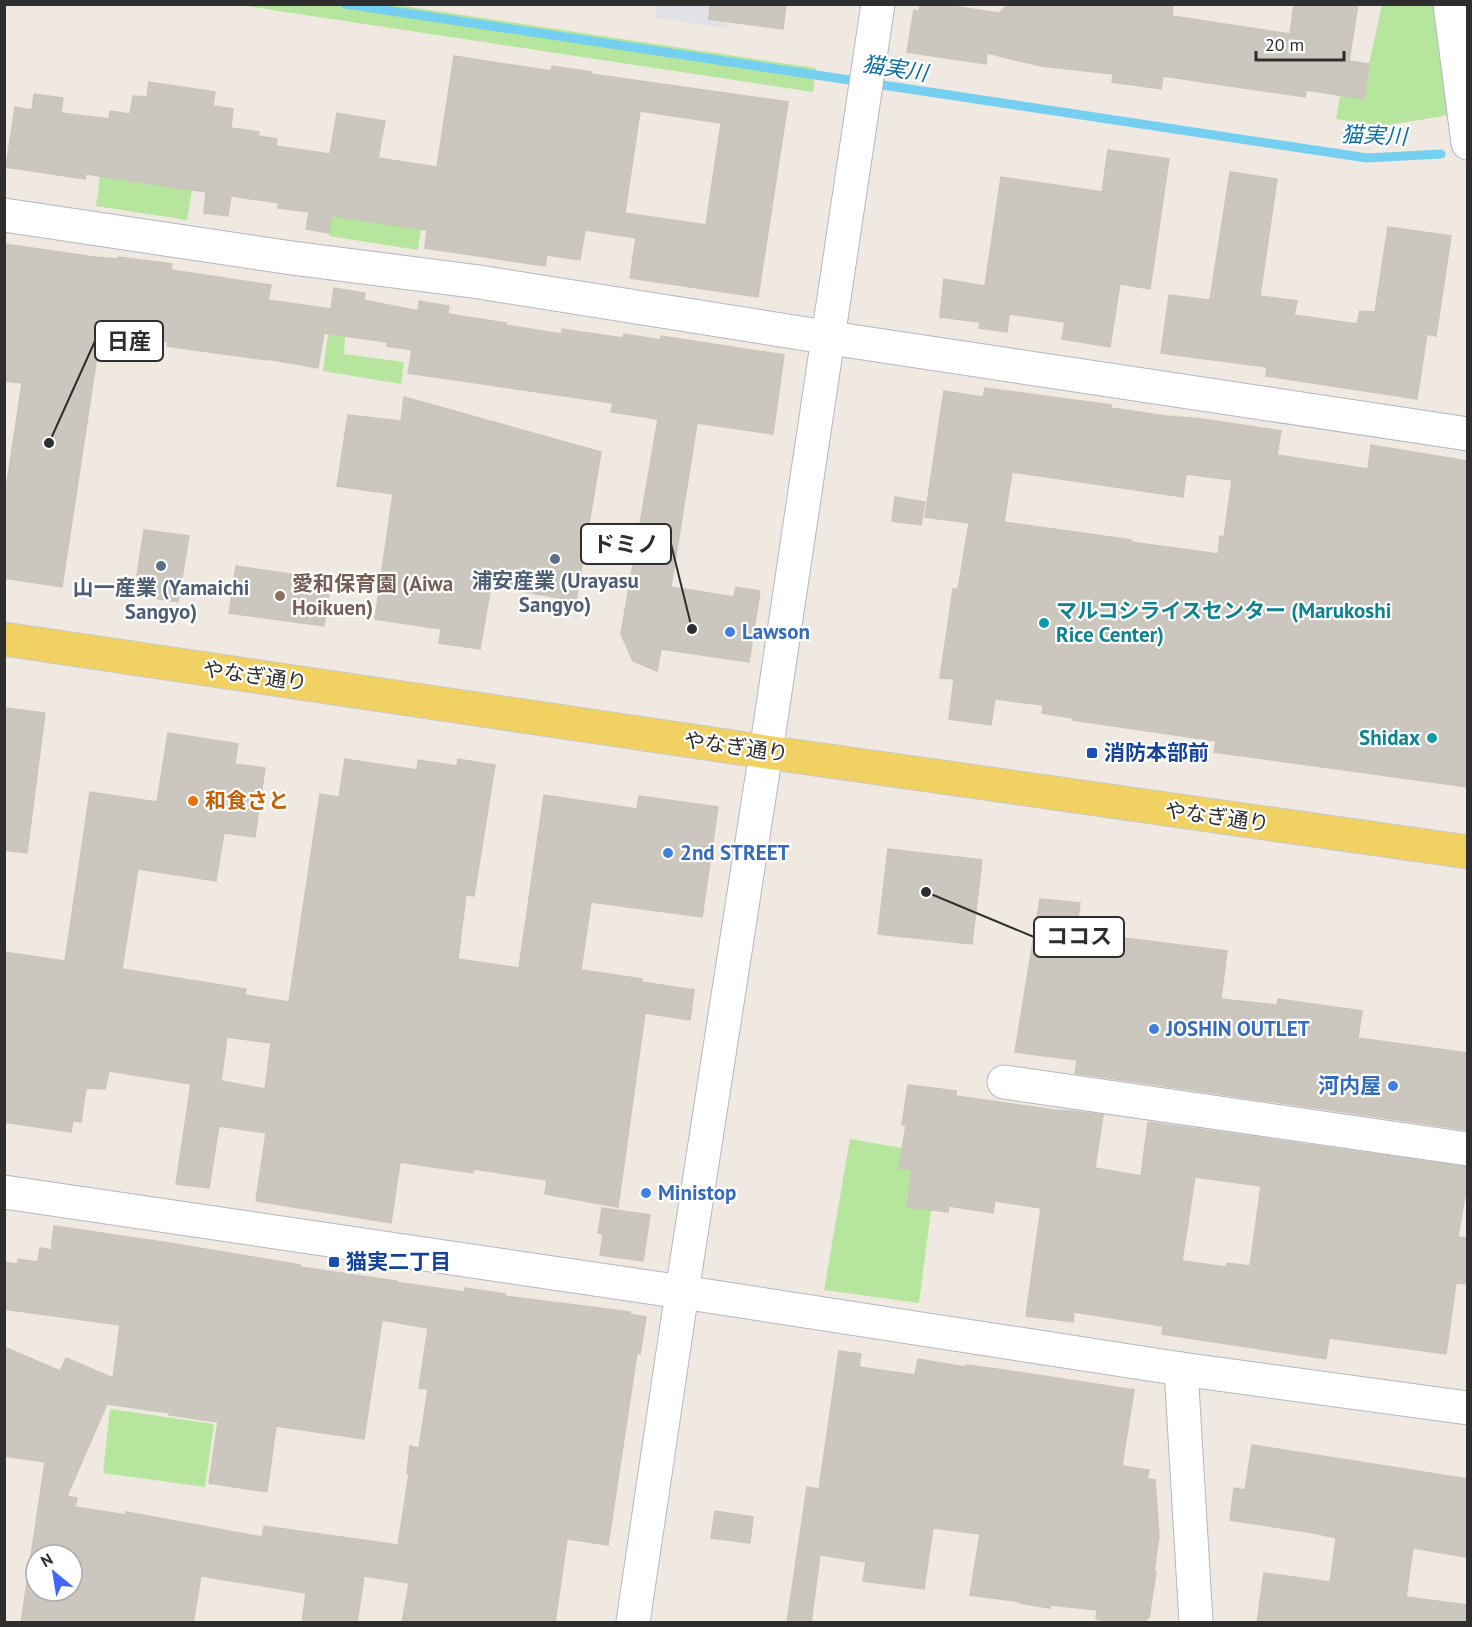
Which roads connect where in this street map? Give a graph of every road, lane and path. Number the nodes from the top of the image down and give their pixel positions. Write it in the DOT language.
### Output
graph roads {
  1 [pos="878,4"];
  2 [pos="1450,4"];
  3 [pos="1467,142"];
  4 [pos="4,215"];
  5 [pos="828,338"];
  6 [pos="1467,434"];
  7 [pos="4,639"];
  8 [pos="766,752"];
  9 [pos="1467,852"];
  10 [pos="1004,1082"];
  11 [pos="1467,1149"];
  12 [pos="4,1192"];
  13 [pos="682,1292"];
  14 [pos="1181,1369"];
  15 [pos="1467,1408"];
  16 [pos="633,1623"];
  17 [pos="1196,1623"];
  1 -- 5 [label="street"];
  2 -- 3 [label="street"];
  4 -- 5 [label="street"];
  5 -- 6 [label="street"];
  5 -- 8 [label="street"];
  7 -- 8 [label="main road, やなぎ通り"];
  8 -- 9 [label="main road, やなぎ通り"];
  8 -- 13 [label="street"];
  10 -- 11 [label="street"];
  12 -- 13 [label="street"];
  13 -- 14 [label="street"];
  13 -- 16 [label="street"];
  14 -- 15 [label="street"];
  14 -- 17 [label="street"];
}
